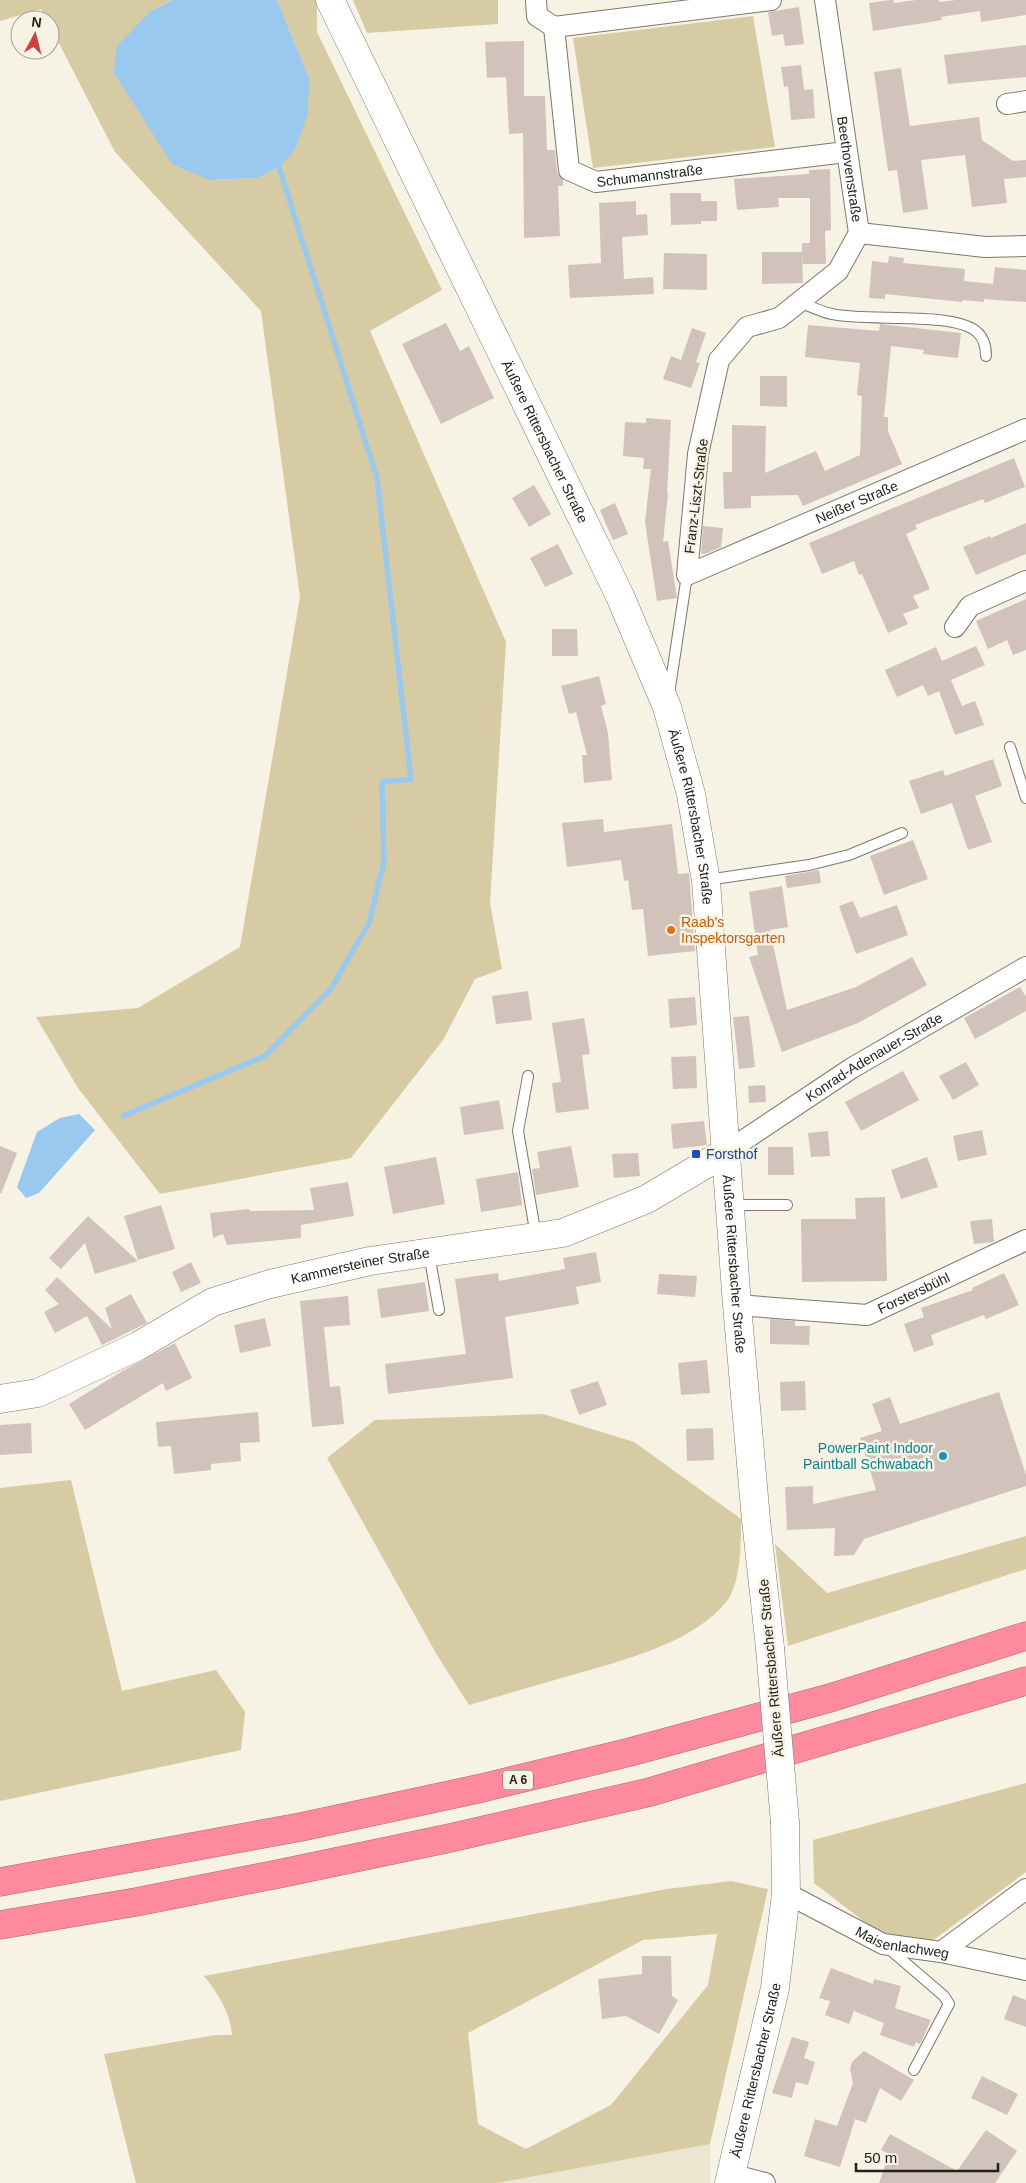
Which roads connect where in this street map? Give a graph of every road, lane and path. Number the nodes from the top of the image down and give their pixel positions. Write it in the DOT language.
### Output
graph roads {
  1 [pos="330,0"];
  2 [pos="536,0"];
  3 [pos="771,0"];
  4 [pos="825,0"];
  5 [pos="554,27"];
  6 [pos="846,152"];
  7 [pos="859,233"];
  8 [pos="1026,246"];
  9 [pos="799,302"];
  10 [pos="986,356"];
  11 [pos="1026,429"];
  12 [pos="687,575"];
  13 [pos="1026,581"];
  14 [pos="955,627"];
  15 [pos="667,707"];
  16 [pos="1010,747"];
  17 [pos="1026,798"];
  18 [pos="902,833"];
  19 [pos="706,881"];
  20 [pos="1026,967"];
  21 [pos="528,1076"];
  22 [pos="726,1152"];
  23 [pos="787,1206"];
  24 [pos="730,1207"];
  25 [pos="536,1237"];
  26 [pos="1026,1240"];
  27 [pos="429,1253"];
  28 [pos="737,1305"];
  29 [pos="439,1310"];
  30 [pos="0,1399"];
  31 [pos="1026,1636"];
  32 [pos="1026,1681"];
  33 [pos="0,1882"];
  34 [pos="1026,1890"];
  35 [pos="786,1893"];
  36 [pos="0,1925"];
  37 [pos="883,1944"];
  38 [pos="941,1952"];
  39 [pos="1026,1970"];
  40 [pos="914,2070"];
  41 [pos="729,2178"];
  42 [pos="765,2183"];
  1 -- 15 [label="main road, Äußere Rittersbacher Straße"];
  2 -- 5 [label="street"];
  3 -- 5 [label="street"];
  4 -- 6 [label="street, Beethovenstraße"];
  5 -- 6 [label="street, Schumannstraße"];
  6 -- 7 [label="street, Beethovenstraße"];
  7 -- 8 [label="street, Beethovenstraße"];
  7 -- 9 [label="street, Franz-Liszt-Straße"];
  9 -- 10 [label="lane"];
  9 -- 12 [label="street, Franz-Liszt-Straße"];
  11 -- 12 [label="street, Neißer Straße"];
  12 -- 15 [label="lane, Franz-Liszt-Straße"];
  13 -- 14 [label="street"];
  15 -- 19 [label="main road, Äußere Rittersbacher Straße"];
  16 -- 17 [label="lane"];
  18 -- 19 [label="lane"];
  19 -- 22 [label="main road, Äußere Rittersbacher Straße"];
  20 -- 22 [label="street, Konrad-Adenauer-Straße"];
  21 -- 25 [label="lane"];
  22 -- 24 [label="main road, Äußere Rittersbacher Straße"];
  22 -- 25 [label="main road, Kammersteiner Straße"];
  23 -- 24 [label="lane"];
  24 -- 28 [label="main road, Äußere Rittersbacher Straße"];
  25 -- 27 [label="main road, Kammersteiner Straße"];
  26 -- 28 [label="street, Forstersbühl"];
  27 -- 29 [label="lane"];
  27 -- 30 [label="main road, Kammersteiner Straße"];
  28 -- 35 [label="main road, Äußere Rittersbacher Straße, bridge"];
  31 -- 33 [label="highway, A 6"];
  32 -- 36 [label="highway"];
  34 -- 38 [label="street"];
  35 -- 37 [label="street, Maisenlachweg"];
  35 -- 41 [label="main road, Äußere Rittersbacher Straße"];
  37 -- 38 [label="street, Maisenlachweg"];
  37 -- 40 [label="lane"];
  38 -- 39 [label="street, Maisenlachweg"];
  41 -- 42 [label="street"];
}
